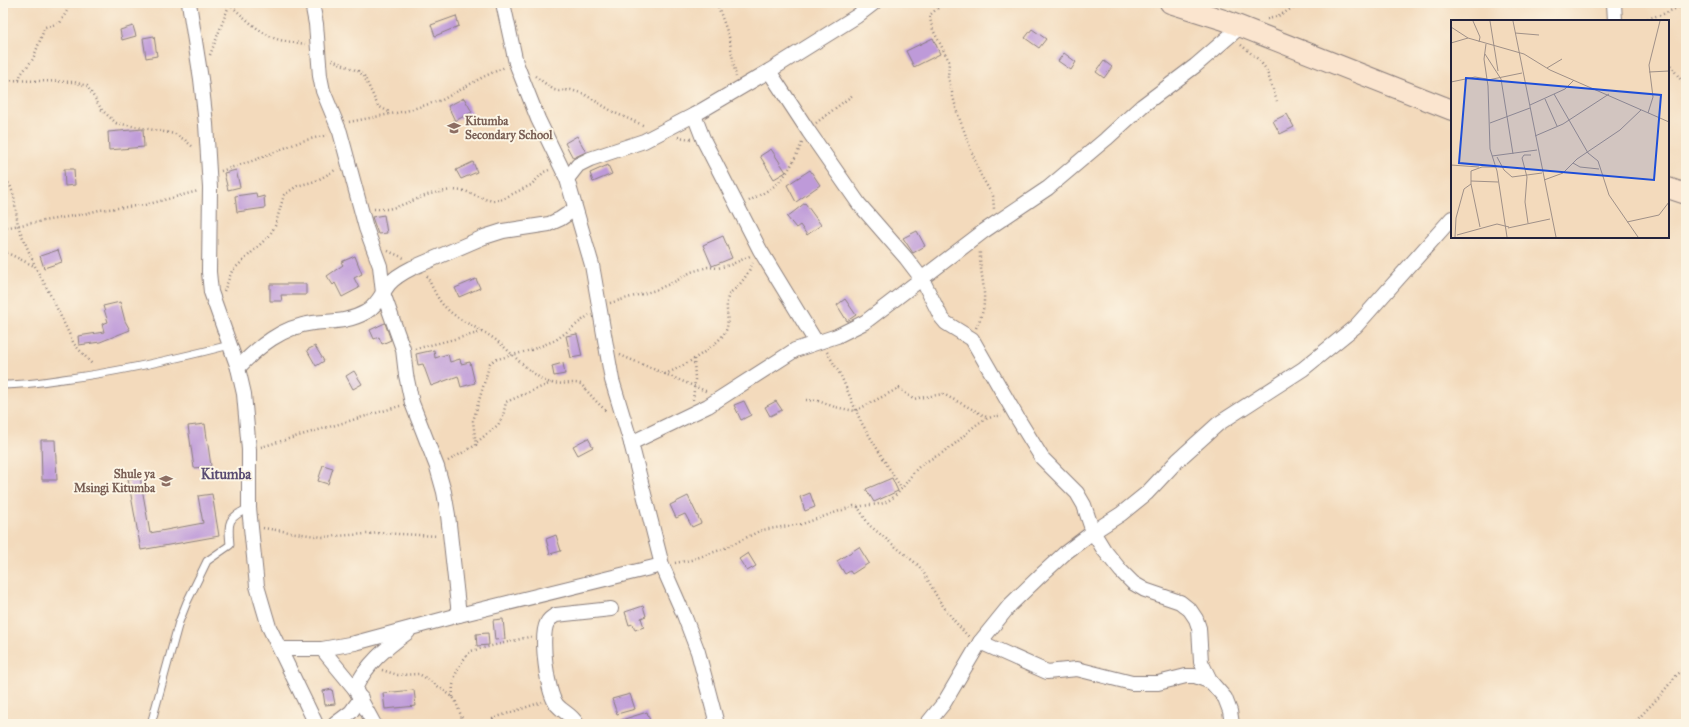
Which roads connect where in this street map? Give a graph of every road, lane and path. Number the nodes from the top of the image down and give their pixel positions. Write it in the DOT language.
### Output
graph roads {
  1 [pos="68,3"];
  2 [pos="188,3"];
  3 [pos="312,3"];
  4 [pos="503,3"];
  5 [pos="717,3"];
  6 [pos="874,3"];
  7 [pos="944,3"];
  8 [pos="1170,3"];
  9 [pos="1299,3"];
  10 [pos="1614,3"];
  11 [pos="230,4"];
  12 [pos="1686,4"];
  13 [pos="1260,20"];
  14 [pos="1615,20"];
  15 [pos="1643,20"];
  16 [pos="1235,31"];
  17 [pos="318,50"];
  18 [pos="209,57"];
  19 [pos="516,63"];
  20 [pos="1669,63"];
  21 [pos="769,71"];
  22 [pos="3,80"];
  23 [pos="19,80"];
  24 [pos="1686,87"];
  25 [pos="738,89"];
  26 [pos="854,94"];
  27 [pos="1277,101"];
  28 [pos="1451,110"];
  29 [pos="392,114"];
  30 [pos="694,115"];
  31 [pos="338,128"];
  32 [pos="809,132"];
  33 [pos="661,133"];
  34 [pos="704,140"];
  35 [pos="208,160"];
  36 [pos="347,161"];
  37 [pos="564,173"];
  38 [pos="3,177"];
  39 [pos="209,181"];
  40 [pos="1669,188"];
  41 [pos="1686,194"];
  42 [pos="738,207"];
  43 [pos="361,209"];
  44 [pos="575,209"];
  45 [pos="1451,219"];
  46 [pos="18,226"];
  47 [pos="3,228"];
  48 [pos="988,228"];
  49 [pos="372,245"];
  50 [pos="758,250"];
  51 [pos="3,251"];
  52 [pos="422,265"];
  53 [pos="35,266"];
  54 [pos="922,279"];
  55 [pos="383,293"];
  56 [pos="600,306"];
  57 [pos="217,308"];
  58 [pos="482,332"];
  59 [pos="972,339"];
  60 [pos="816,342"];
  61 [pos="230,345"];
  62 [pos="403,349"];
  63 [pos="607,350"];
  64 [pos="512,355"];
  65 [pos="694,359"];
  66 [pos="238,368"];
  67 [pos="101,374"];
  68 [pos="665,374"];
  69 [pos="551,383"];
  70 [pos="3,385"];
  71 [pos="695,386"];
  72 [pos="806,400"];
  73 [pos="412,403"];
  74 [pos="855,411"];
  75 [pos="692,414"];
  76 [pos="988,418"];
  77 [pos="1018,419"];
  78 [pos="629,438"];
  79 [pos="476,442"];
  80 [pos="249,450"];
  81 [pos="437,467"];
  82 [pos="901,488"];
  83 [pos="858,506"];
  84 [pos="249,508"];
  85 [pos="251,526"];
  86 [pos="1093,532"];
  87 [pos="451,536"];
  88 [pos="662,565"];
  89 [pos="611,609"];
  90 [pos="459,615"];
  91 [pos="416,626"];
  92 [pos="545,633"];
  93 [pos="980,642"];
  94 [pos="281,649"];
  95 [pos="322,649"];
  96 [pos="371,663"];
  97 [pos="1686,667"];
  98 [pos="1211,682"];
  99 [pos="358,694"];
  100 [pos="453,697"];
  101 [pos="554,700"];
  102 [pos="151,724"];
  103 [pos="316,724"];
  104 [pos="335,724"];
  105 [pos="374,724"];
  106 [pos="464,724"];
  107 [pos="486,724"];
  108 [pos="577,724"];
  109 [pos="717,724"];
  110 [pos="927,724"];
  111 [pos="1232,724"];
  112 [pos="1633,724"];
  1 -- 23 [label="path"];
  2 -- 35 [label="street"];
  3 -- 17 [label="street"];
  4 -- 19 [label="street"];
  5 -- 25 [label="path"];
  6 -- 21 [label="street"];
  7 -- 48 [label="path"];
  8 -- 16 [label="street"];
  9 -- 13 [label="path"];
  10 -- 14 [label="street"];
  11 -- 17 [label="path"];
  11 -- 18 [label="path"];
  12 -- 15 [label="path"];
  16 -- 27 [label="path"];
  16 -- 28 [label="street"];
  16 -- 48 [label="street"];
  17 -- 29 [label="path"];
  17 -- 31 [label="street"];
  19 -- 29 [label="path"];
  19 -- 33 [label="path"];
  19 -- 37 [label="street"];
  20 -- 24 [label="path"];
  21 -- 25 [label="street"];
  21 -- 32 [label="street"];
  22 -- 23 [label="path"];
  23 -- 35 [label="path"];
  25 -- 30 [label="street"];
  26 -- 32 [label="path"];
  29 -- 31 [label="path"];
  30 -- 33 [label="street"];
  30 -- 34 [label="street"];
  31 -- 36 [label="street"];
  31 -- 39 [label="path"];
  32 -- 42 [label="path"];
  32 -- 54 [label="street"];
  33 -- 34 [label="path"];
  33 -- 37 [label="street"];
  34 -- 42 [label="street"];
  35 -- 39 [label="street"];
  36 -- 43 [label="street"];
  36 -- 57 [label="path"];
  37 -- 43 [label="path"];
  37 -- 44 [label="street"];
  38 -- 46 [label="path"];
  39 -- 46 [label="path"];
  39 -- 57 [label="street"];
  40 -- 41 [label="street"];
  42 -- 50 [label="street"];
  43 -- 49 [label="street"];
  44 -- 52 [label="street"];
  44 -- 56 [label="street"];
  45 -- 86 [label="street"];
  46 -- 47 [label="path"];
  46 -- 53 [label="path"];
  48 -- 54 [label="street"];
  48 -- 59 [label="path"];
  49 -- 52 [label="path"];
  49 -- 55 [label="street"];
  50 -- 56 [label="path"];
  50 -- 60 [label="street"];
  50 -- 65 [label="path"];
  51 -- 53 [label="path"];
  52 -- 55 [label="street"];
  52 -- 58 [label="path"];
  53 -- 67 [label="path"];
  54 -- 59 [label="street"];
  54 -- 60 [label="street"];
  55 -- 62 [label="street"];
  55 -- 66 [label="street"];
  56 -- 63 [label="street"];
  56 -- 64 [label="path"];
  57 -- 61 [label="street"];
  58 -- 62 [label="path"];
  58 -- 64 [label="path"];
  59 -- 77 [label="street"];
  60 -- 74 [label="path"];
  60 -- 75 [label="street"];
  61 -- 66 [label="street"];
  61 -- 67 [label="lane"];
  62 -- 73 [label="street"];
  63 -- 68 [label="path"];
  63 -- 78 [label="street"];
  64 -- 69 [label="path"];
  64 -- 79 [label="path"];
  65 -- 68 [label="path"];
  65 -- 71 [label="path"];
  66 -- 80 [label="street"];
  67 -- 70 [label="lane"];
  68 -- 71 [label="path"];
  69 -- 78 [label="path"];
  69 -- 79 [label="path"];
  71 -- 75 [label="path"];
  72 -- 74 [label="path"];
  73 -- 80 [label="path"];
  73 -- 81 [label="street"];
  74 -- 76 [label="path"];
  74 -- 82 [label="path"];
  75 -- 78 [label="street"];
  76 -- 77 [label="path"];
  76 -- 82 [label="path"];
  77 -- 86 [label="street"];
  78 -- 88 [label="street"];
  79 -- 81 [label="path"];
  80 -- 84 [label="street"];
  81 -- 87 [label="street"];
  82 -- 83 [label="path"];
  83 -- 88 [label="path"];
  83 -- 93 [label="path"];
  84 -- 85 [label="street"];
  84 -- 102 [label="lane"];
  85 -- 87 [label="path"];
  85 -- 94 [label="street"];
  86 -- 93 [label="street"];
  86 -- 98 [label="street"];
  87 -- 90 [label="street"];
  88 -- 90 [label="street"];
  88 -- 109 [label="street"];
  89 -- 92 [label="street"];
  90 -- 91 [label="street"];
  91 -- 95 [label="street"];
  91 -- 96 [label="street"];
  92 -- 100 [label="path"];
  92 -- 101 [label="street"];
  93 -- 98 [label="street"];
  93 -- 110 [label="street"];
  94 -- 95 [label="street"];
  94 -- 103 [label="street"];
  95 -- 99 [label="street"];
  96 -- 99 [label="street"];
  96 -- 100 [label="path"];
  97 -- 112 [label="path"];
  98 -- 111 [label="street"];
  99 -- 104 [label="street"];
  99 -- 105 [label="street"];
  100 -- 106 [label="path"];
  101 -- 107 [label="path"];
  101 -- 108 [label="street"];
}
